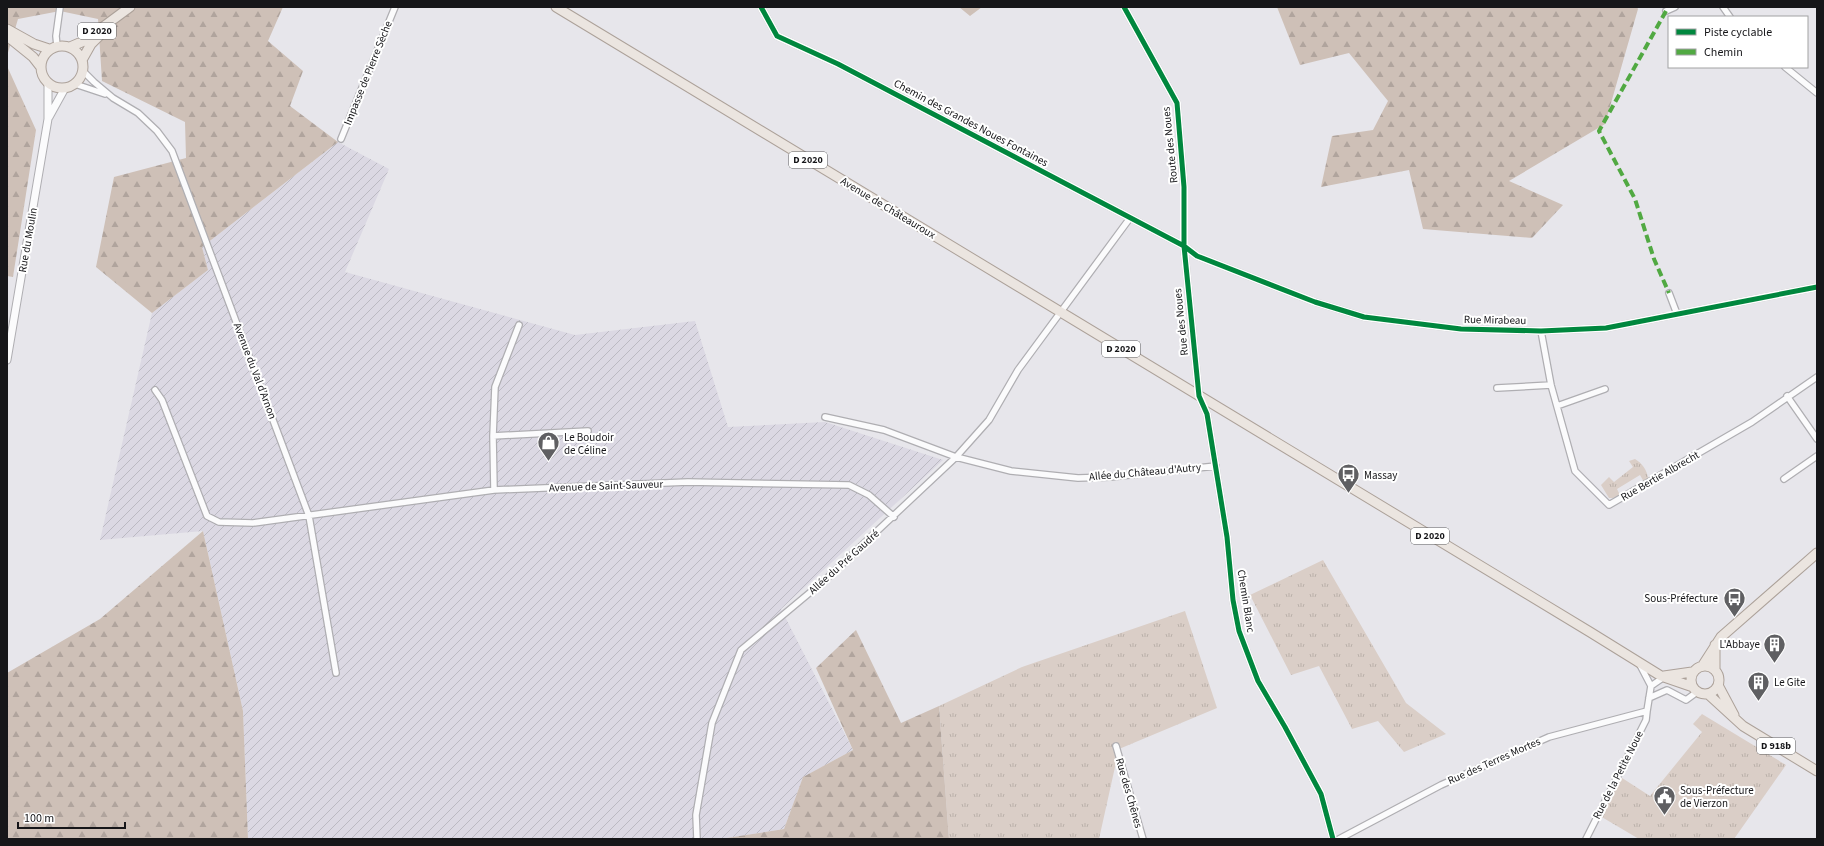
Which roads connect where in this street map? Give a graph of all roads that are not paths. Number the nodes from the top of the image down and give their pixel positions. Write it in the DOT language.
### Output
graph roads {
  1 [pos="60,7"];
  2 [pos="130,7"];
  3 [pos="395,7"];
  4 [pos="556,7"];
  5 [pos="761,7"];
  6 [pos="1124,7"];
  7 [pos="1674,7"];
  8 [pos="1723,7"];
  9 [pos="1666,11"];
  10 [pos="122,13"];
  11 [pos="1729,16"];
  12 [pos="7,29"];
  13 [pos="7,36"];
  14 [pos="53,47"];
  15 [pos="70,47"];
  16 [pos="82,60"];
  17 [pos="40,66"];
  18 [pos="1786,68"];
  19 [pos="83,71"];
  20 [pos="48,84"];
  21 [pos="75,84"];
  22 [pos="65,88"];
  23 [pos="1817,93"];
  24 [pos="113,98"];
  25 [pos="48,119"];
  26 [pos="341,139"];
  27 [pos="1130,218"];
  28 [pos="1184,246"];
  29 [pos="1817,287"];
  30 [pos="1669,293"];
  31 [pos="1060,312"];
  32 [pos="1677,314"];
  33 [pos="519,325"];
  34 [pos="1541,330"];
  35 [pos="7,360"];
  36 [pos="1817,377"];
  37 [pos="1551,385"];
  38 [pos="1497,388"];
  39 [pos="1606,389"];
  40 [pos="155,390"];
  41 [pos="1199,396"];
  42 [pos="1787,396"];
  43 [pos="1557,406"];
  44 [pos="825,417"];
  45 [pos="588,431"];
  46 [pos="493,436"];
  47 [pos="1817,439"];
  48 [pos="1817,456"];
  49 [pos="956,457"];
  50 [pos="1216,466"];
  51 [pos="1784,479"];
  52 [pos="494,490"];
  53 [pos="309,516"];
  54 [pos="894,517"];
  55 [pos="1817,552"];
  56 [pos="1716,644"];
  57 [pos="1639,664"];
  58 [pos="1704,665"];
  59 [pos="1715,669"];
  60 [pos="1692,672"];
  61 [pos="336,674"];
  62 [pos="1663,677"];
  63 [pos="1718,685"];
  64 [pos="1651,686"];
  65 [pos="1695,689"];
  66 [pos="1708,694"];
  67 [pos="1649,698"];
  68 [pos="1647,711"];
  69 [pos="1737,720"];
  70 [pos="1116,746"];
  71 [pos="1817,771"];
  72 [pos="697,839"];
  73 [pos="1143,839"];
  74 [pos="1333,839"];
  75 [pos="1339,839"];
  76 [pos="1586,839"];
  1 -- 14 [label="street"];
  2 -- 10 [label="main road, D 2020"];
  3 -- 26 [label="street, Impasse de Pierre Sèche"];
  4 -- 31 [label="main road, Avenue de Châteauroux / D 2020"];
  5 -- 27 [label="street, Chemin des Grandes Noues Fontaines"];
  6 -- 28 [label="street, Route des Noues"];
  7 -- 9 [label="street"];
  8 -- 11 [label="street"];
  10 -- 15 [label="main road, D 2020"];
  10 -- 16 [label="main road, D 2020"];
  12 -- 14 [label="main road"];
  13 -- 17 [label="main road"];
  14 -- 15 [label="main road"];
  14 -- 17 [label="main road"];
  15 -- 16 [label="main road"];
  16 -- 19 [label="main road"];
  17 -- 20 [label="main road"];
  18 -- 23 [label="street"];
  19 -- 21 [label="main road"];
  19 -- 24 [label="street, Avenue du Val d’Arnon"];
  20 -- 22 [label="main road"];
  20 -- 25 [label="street, Rue du Moulin"];
  21 -- 22 [label="main road"];
  21 -- 24 [label="street, Avenue du Val d’Arnon"];
  22 -- 25 [label="street, Rue du Moulin"];
  24 -- 53 [label="street, Avenue du Val d’Arnon"];
  25 -- 35 [label="street, Rue du Moulin"];
  27 -- 28 [label="street, Chemin des Grandes Noues Fontaines"];
  27 -- 31 [label="street, Allée du Pré Gaudré"];
  28 -- 34 [label="street, Rue Mirabeau"];
  28 -- 41 [label="street, Rue des Noues"];
  29 -- 32 [label="street, Rue Mirabeau"];
  30 -- 32 [label="street"];
  31 -- 41 [label="main road, Avenue de Châteauroux / D 2020"];
  31 -- 49 [label="street, Allée du Pré Gaudré"];
  32 -- 34 [label="street, Rue Mirabeau"];
  33 -- 46 [label="street"];
  34 -- 37 [label="street, Rue Bertie Albrecht"];
  36 -- 42 [label="street, Rue Bertie Albrecht"];
  37 -- 38 [label="street"];
  37 -- 43 [label="street, Rue Bertie Albrecht"];
  39 -- 43 [label="street"];
  40 -- 53 [label="street, Avenue de Saint-Sauveur"];
  41 -- 50 [label="street, Chemin Blanc"];
  41 -- 57 [label="main road, D 2020"];
  42 -- 43 [label="street, Rue Bertie Albrecht"];
  42 -- 47 [label="street"];
  44 -- 49 [label="street, Allée du Château d'Autry"];
  45 -- 46 [label="street"];
  46 -- 52 [label="street"];
  48 -- 51 [label="street"];
  49 -- 50 [label="street, Allée du Château d'Autry"];
  49 -- 54 [label="street, Allée du Pré Gaudré"];
  50 -- 74 [label="street, Chemin Blanc"];
  52 -- 53 [label="street, Avenue de Saint-Sauveur"];
  52 -- 54 [label="street, Avenue de Saint-Sauveur"];
  53 -- 61 [label="street, Avenue du Val d’Arnon"];
  54 -- 72 [label="street, Allée du Pré Gaudré"];
  55 -- 56 [label="main road"];
  56 -- 58 [label="main road"];
  56 -- 59 [label="main road"];
  57 -- 62 [label="main road, D 2020"];
  57 -- 64 [label="street"];
  58 -- 59 [label="main road"];
  58 -- 60 [label="main road"];
  59 -- 63 [label="main road"];
  60 -- 62 [label="main road"];
  60 -- 65 [label="main road"];
  62 -- 64 [label="street"];
  62 -- 65 [label="main road, D 2020"];
  63 -- 66 [label="main road"];
  63 -- 69 [label="main road, D 918b"];
  64 -- 67 [label="street"];
  65 -- 66 [label="main road"];
  65 -- 67 [label="street"];
  66 -- 69 [label="main road, D 918b"];
  67 -- 68 [label="street"];
  68 -- 75 [label="street, Rue des Terres Mortes"];
  68 -- 76 [label="street, Rue de la Petite Noue"];
  69 -- 71 [label="main road, D 918b"];
  70 -- 73 [label="street, Rue des Chênes"];
}
